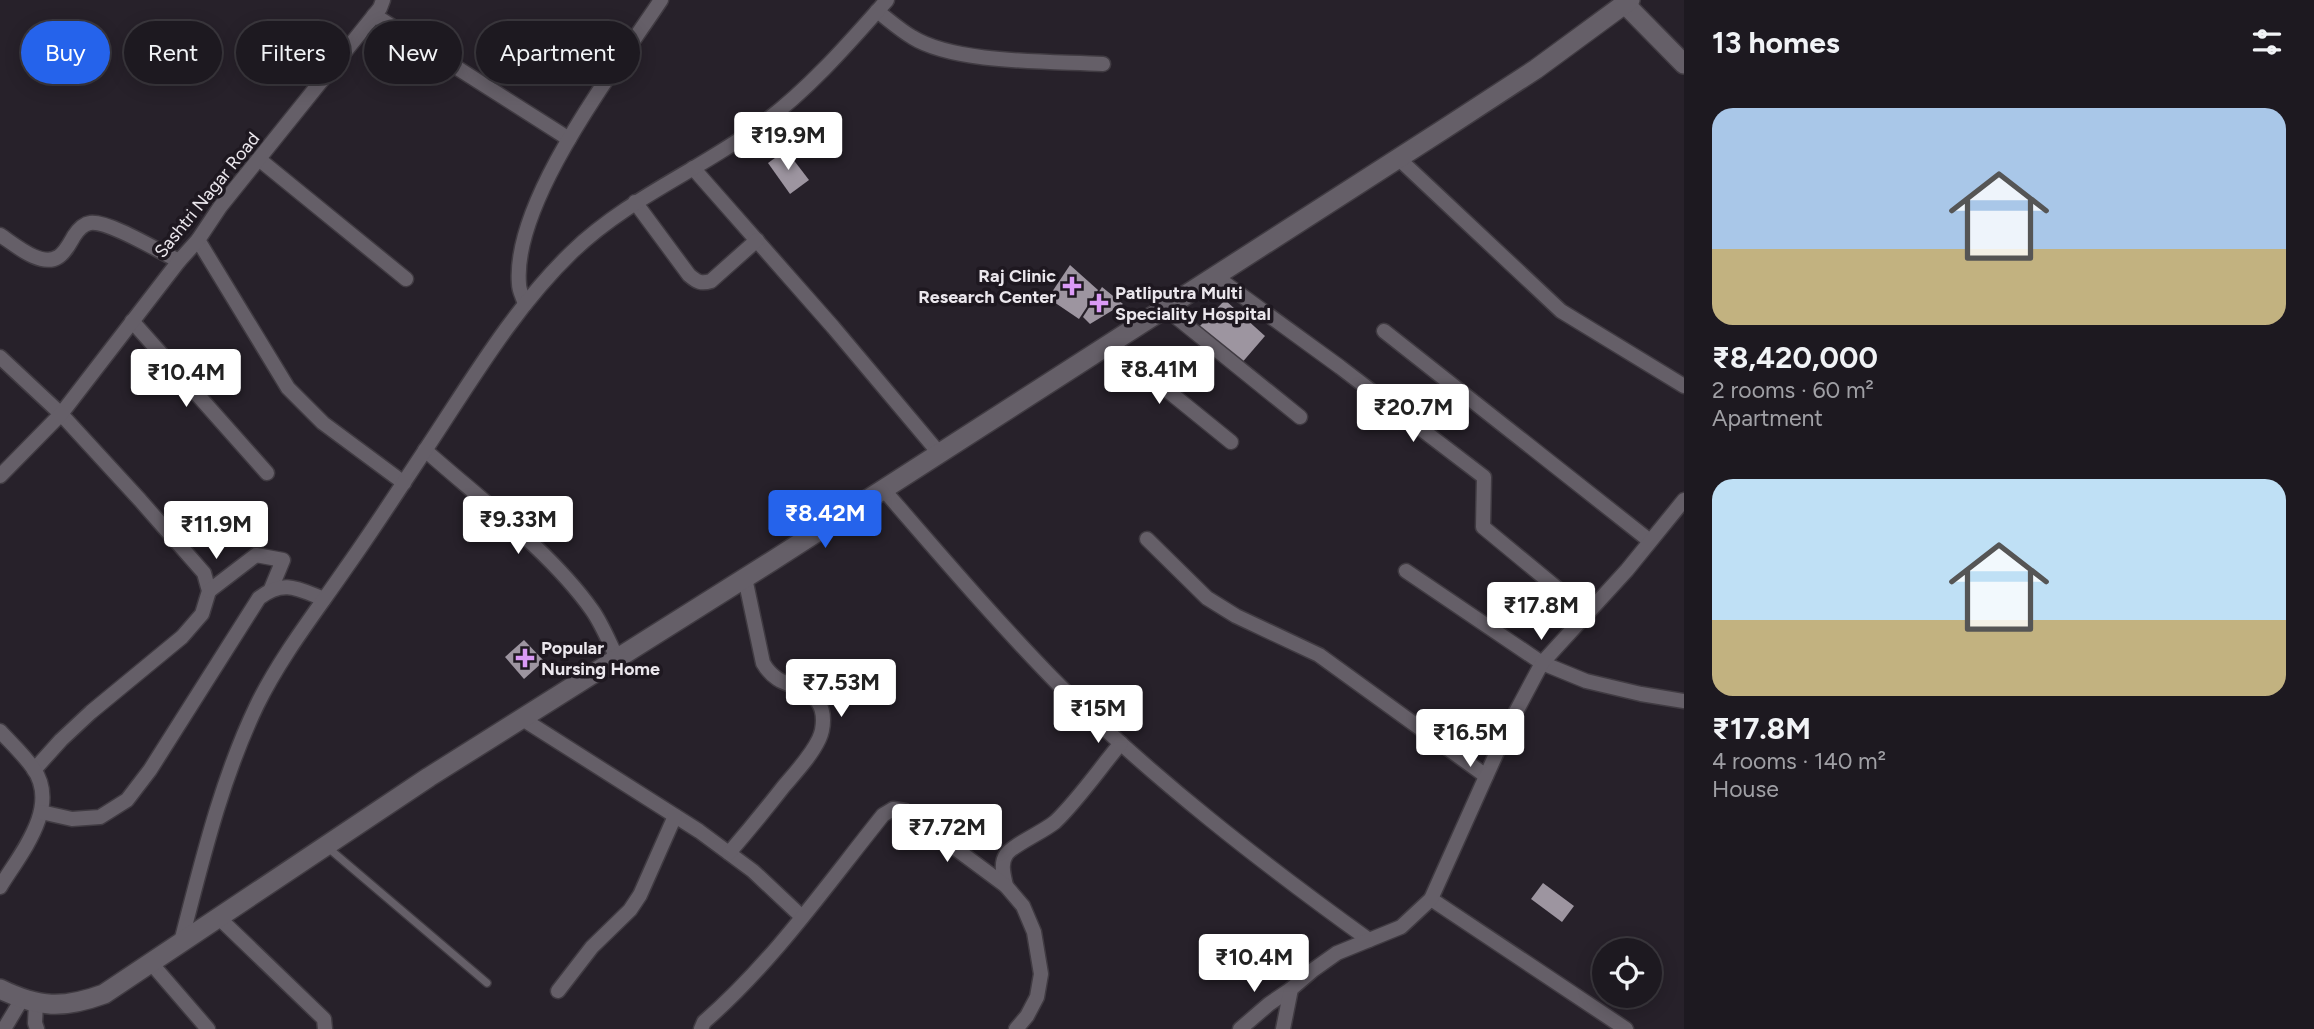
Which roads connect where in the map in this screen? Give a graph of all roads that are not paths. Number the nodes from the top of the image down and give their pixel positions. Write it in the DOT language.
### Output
graph roads {
  1 [pos="383,0"];
  2 [pos="661,0"];
  3 [pos="1626,1"];
  4 [pos="882,6"];
  5 [pos="374,15"];
  6 [pos="1102,64"];
  7 [pos="1684,64"];
  8 [pos="569,139"];
  9 [pos="1398,159"];
  10 [pos="260,160"];
  11 [pos="693,168"];
  12 [pos="635,202"];
  13 [pos="0,236"];
  14 [pos="198,240"];
  15 [pos="757,240"];
  16 [pos="179,261"];
  17 [pos="1215,276"];
  18 [pos="406,279"];
  19 [pos="525,304"];
  20 [pos="1165,308"];
  21 [pos="132,321"];
  22 [pos="1384,331"];
  23 [pos="1109,343"];
  24 [pos="0,357"];
  25 [pos="1684,386"];
  26 [pos="61,414"];
  27 [pos="1300,417"];
  28 [pos="1231,442"];
  29 [pos="425,450"];
  30 [pos="939,453"];
  31 [pos="267,473"];
  32 [pos="0,476"];
  33 [pos="404,482"];
  34 [pos="883,489"];
  35 [pos="1684,500"];
  36 [pos="1147,540"];
  37 [pos="1650,541"];
  38 [pos="1406,571"];
  39 [pos="745,578"];
  40 [pos="271,589"];
  41 [pos="209,592"];
  42 [pos="324,599"];
  43 [pos="1587,613"];
  44 [pos="617,658"];
  45 [pos="1542,663"];
  46 [pos="1684,701"];
  47 [pos="521,718"];
  48 [pos="0,732"];
  49 [pos="1121,743"];
  50 [pos="34,770"];
  51 [pos="1486,776"];
  52 [pos="41,812"];
  53 [pos="675,816"];
  54 [pos="326,845"];
  55 [pos="729,853"];
  56 [pos="1006,886"];
  57 [pos="0,887"];
  58 [pos="1431,899"];
  59 [pos="802,916"];
  60 [pos="218,917"];
  61 [pos="1369,940"];
  62 [pos="181,942"];
  63 [pos="151,962"];
  64 [pos="487,983"];
  65 [pos="0,989"];
  66 [pos="1291,989"];
  67 [pos="558,991"];
  68 [pos="29,1001"];
  69 [pos="4,1029"];
  70 [pos="37,1029"];
  71 [pos="208,1029"];
  72 [pos="325,1029"];
  73 [pos="701,1029"];
  74 [pos="1016,1029"];
  75 [pos="1240,1029"];
  76 [pos="1283,1029"];
  77 [pos="1626,1029"];
  1 -- 5 [label="street, Sashtri Nagar Road"];
  2 -- 8 [label="street"];
  3 -- 7 [label="main road"];
  3 -- 9 [label="main road"];
  4 -- 6 [label="street"];
  4 -- 11 [label="street"];
  5 -- 8 [label="street"];
  5 -- 10 [label="street, Sashtri Nagar Road"];
  8 -- 19 [label="street"];
  9 -- 17 [label="main road"];
  9 -- 25 [label="street"];
  10 -- 14 [label="street, Sashtri Nagar Road"];
  10 -- 18 [label="street"];
  11 -- 12 [label="street"];
  11 -- 15 [label="street"];
  12 -- 15 [label="street"];
  12 -- 19 [label="street"];
  13 -- 16 [label="street"];
  14 -- 16 [label="street, Sashtri Nagar Road"];
  14 -- 33 [label="street"];
  15 -- 30 [label="street"];
  16 -- 21 [label="street, Sashtri Nagar Road"];
  17 -- 20 [label="main road"];
  17 -- 43 [label="street"];
  19 -- 29 [label="street"];
  20 -- 23 [label="main road"];
  20 -- 27 [label="street"];
  21 -- 26 [label="street, Sashtri Nagar Road"];
  21 -- 31 [label="street"];
  22 -- 37 [label="street"];
  23 -- 28 [label="street"];
  23 -- 30 [label="main road"];
  24 -- 26 [label="street"];
  26 -- 32 [label="street, Sashtri Nagar Road"];
  26 -- 41 [label="street"];
  29 -- 33 [label="street"];
  29 -- 44 [label="street"];
  30 -- 34 [label="main road"];
  33 -- 42 [label="street"];
  34 -- 39 [label="main road"];
  34 -- 49 [label="street"];
  35 -- 37 [label="street"];
  36 -- 51 [label="street"];
  37 -- 43 [label="street"];
  38 -- 45 [label="street"];
  39 -- 44 [label="main road"];
  39 -- 55 [label="street"];
  40 -- 41 [label="street"];
  40 -- 42 [label="street"];
  40 -- 52 [label="street"];
  41 -- 50 [label="street"];
  42 -- 62 [label="street"];
  43 -- 45 [label="street"];
  44 -- 47 [label="main road"];
  45 -- 46 [label="street"];
  45 -- 51 [label="street"];
  47 -- 53 [label="street"];
  47 -- 54 [label="main road"];
  48 -- 50 [label="street"];
  49 -- 56 [label="street"];
  49 -- 61 [label="street"];
  50 -- 52 [label="street"];
  51 -- 58 [label="street"];
  52 -- 57 [label="street"];
  53 -- 55 [label="street"];
  53 -- 67 [label="street"];
  54 -- 60 [label="main road"];
  54 -- 64 [label="lane"];
  55 -- 59 [label="street"];
  56 -- 59 [label="street"];
  56 -- 74 [label="street"];
  58 -- 61 [label="street"];
  58 -- 77 [label="street"];
  59 -- 73 [label="street"];
  60 -- 62 [label="main road"];
  60 -- 72 [label="street"];
  61 -- 66 [label="street"];
  62 -- 63 [label="main road"];
  63 -- 68 [label="main road"];
  63 -- 71 [label="street"];
  65 -- 68 [label="main road"];
  66 -- 75 [label="street"];
  66 -- 76 [label="street"];
  68 -- 69 [label="street"];
  68 -- 70 [label="street"];
}
